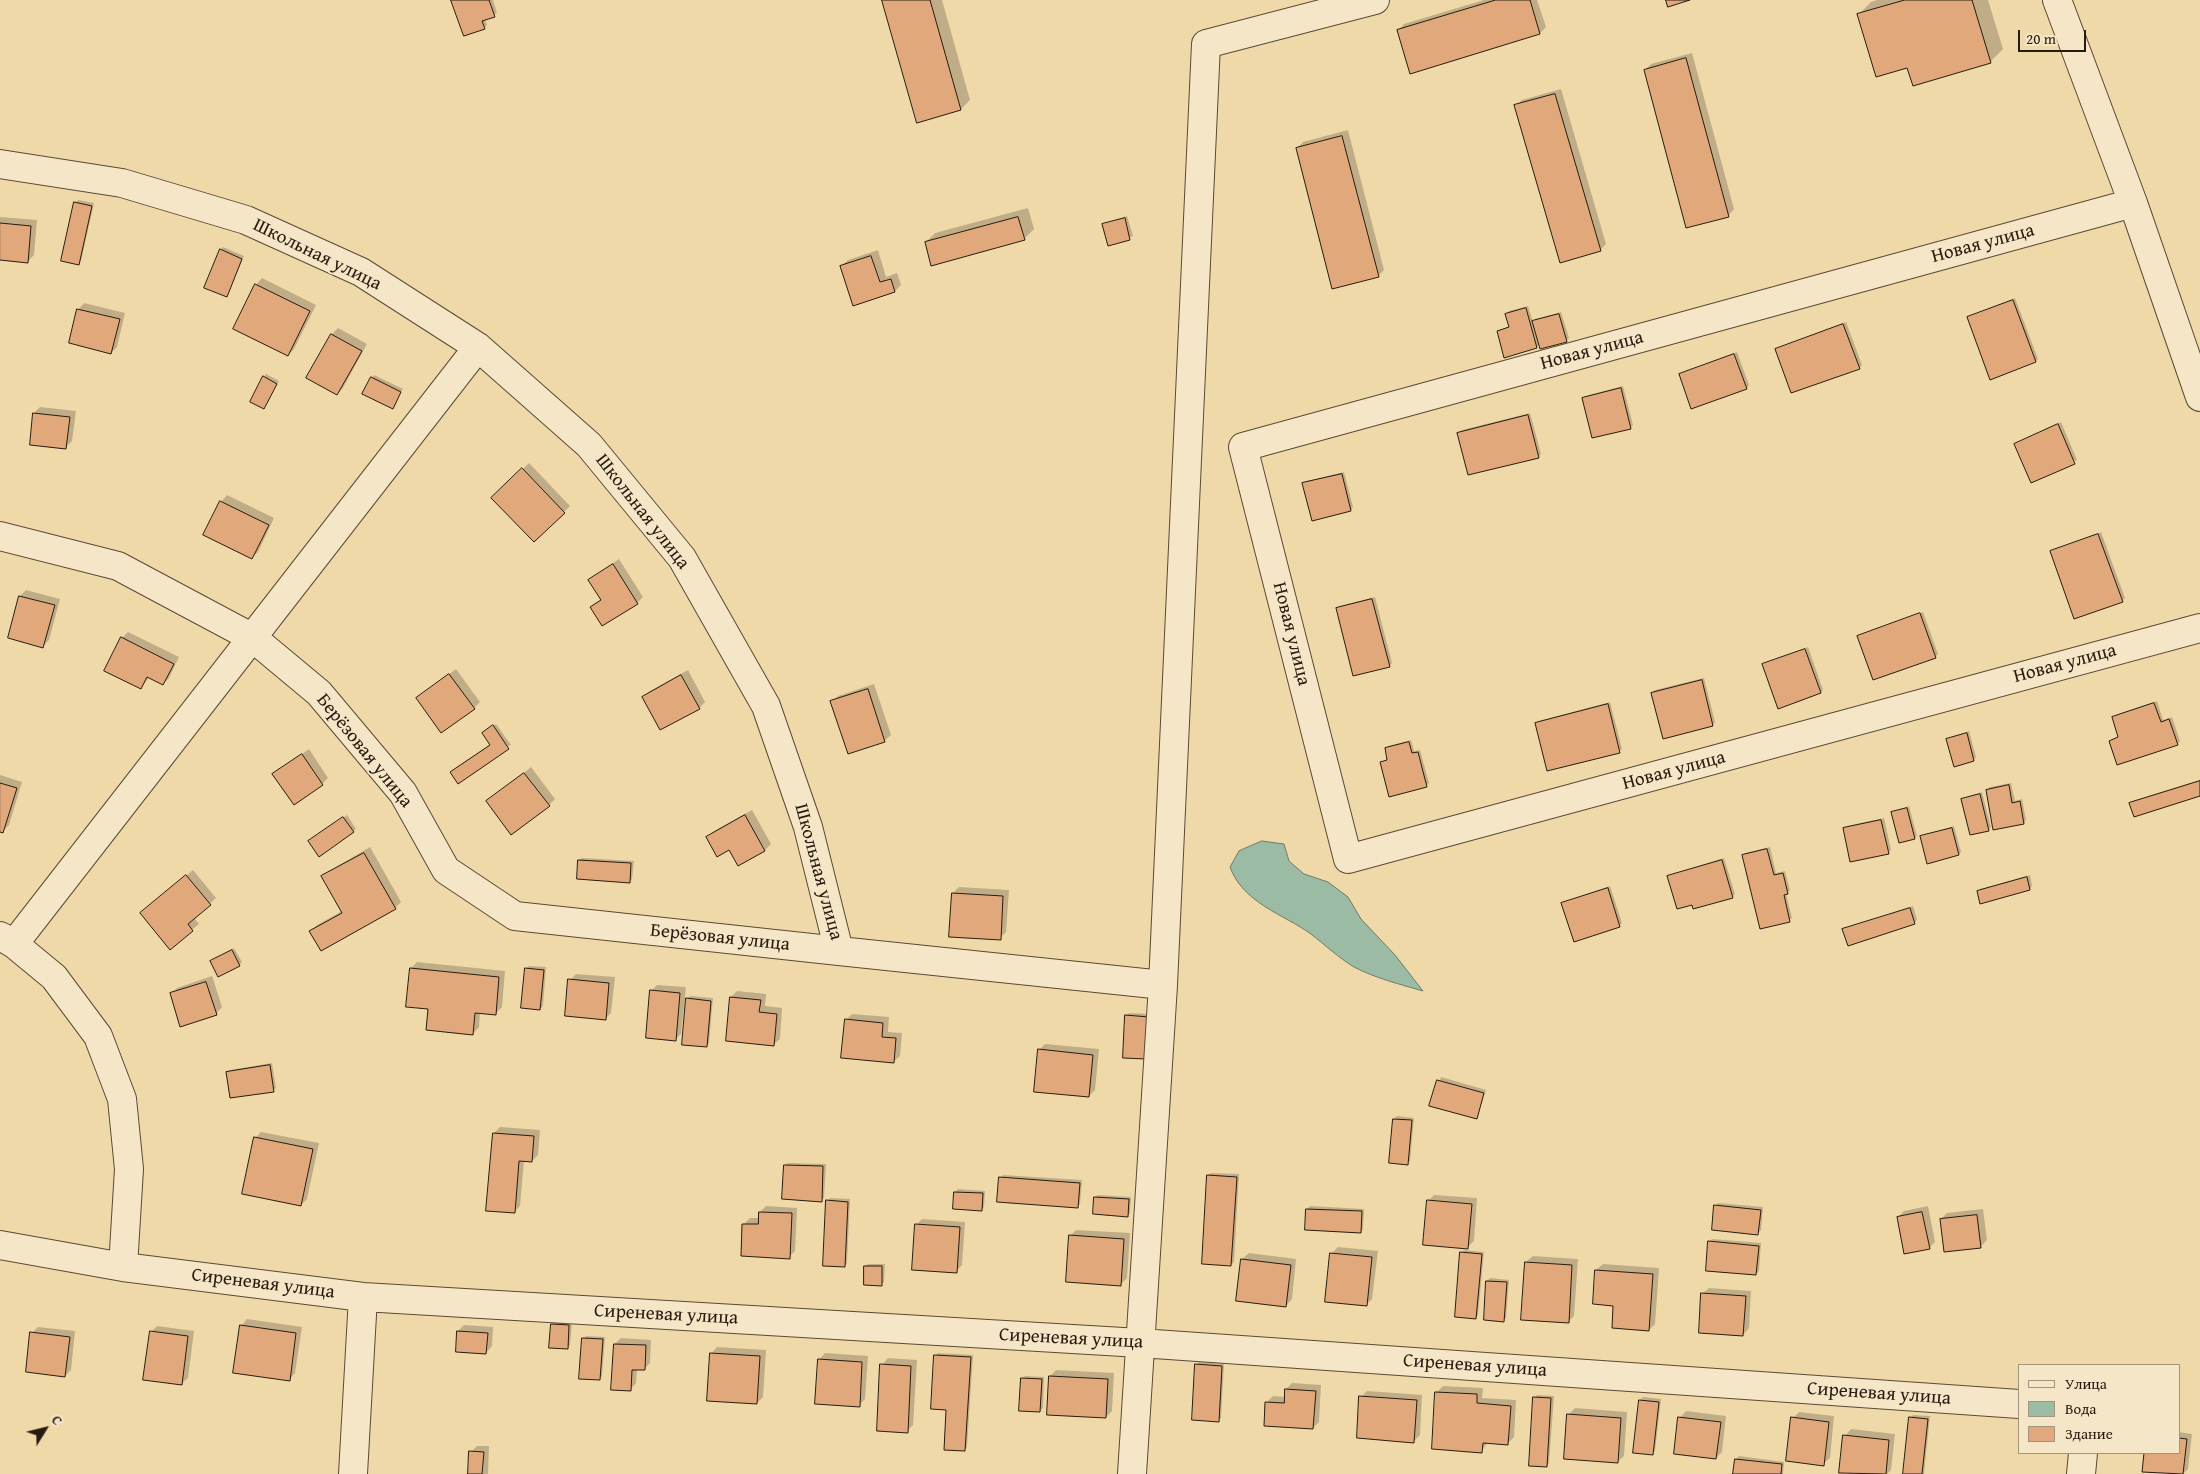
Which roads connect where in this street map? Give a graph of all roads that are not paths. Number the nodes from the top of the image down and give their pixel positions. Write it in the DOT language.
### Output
graph roads {
  1 [pos="1375,0"];
  2 [pos="2057,0"];
  3 [pos="0,164"];
  4 [pos="2132,203"];
  5 [pos="478,347"];
  6 [pos="2200,397"];
  7 [pos="0,536"];
  8 [pos="2200,628"];
  9 [pos="253,638"];
  10 [pos="7,940"];
  11 [pos="839,950"];
  12 [pos="1163,985"];
  13 [pos="0,1245"];
  14 [pos="123,1267"];
  15 [pos="363,1297"];
  16 [pos="1140,1343"];
  17 [pos="2018,1404"];
  18 [pos="2083,1454"];
  19 [pos="353,1474"];
  20 [pos="1132,1474"];
  21 [pos="2081,1474"];
  1 -- 12 [label="street"];
  2 -- 4 [label="street"];
  3 -- 5 [label="street, Школьная улица"];
  4 -- 6 [label="street"];
  4 -- 8 [label="street, Новая улица"];
  5 -- 9 [label="street"];
  5 -- 11 [label="street, Школьная улица"];
  7 -- 9 [label="street, Берёзовая улица"];
  9 -- 10 [label="street"];
  9 -- 11 [label="street, Берёзовая улица"];
  10 -- 14 [label="street"];
  11 -- 12 [label="street, Школьная улица"];
  12 -- 16 [label="street"];
  13 -- 14 [label="street, Сиреневая улица"];
  14 -- 15 [label="street, Сиреневая улица"];
  15 -- 16 [label="street, Сиреневая улица"];
  15 -- 19 [label="street"];
  16 -- 17 [label="street, Сиреневая улица"];
  16 -- 20 [label="street"];
  18 -- 21 [label="street"];
}
